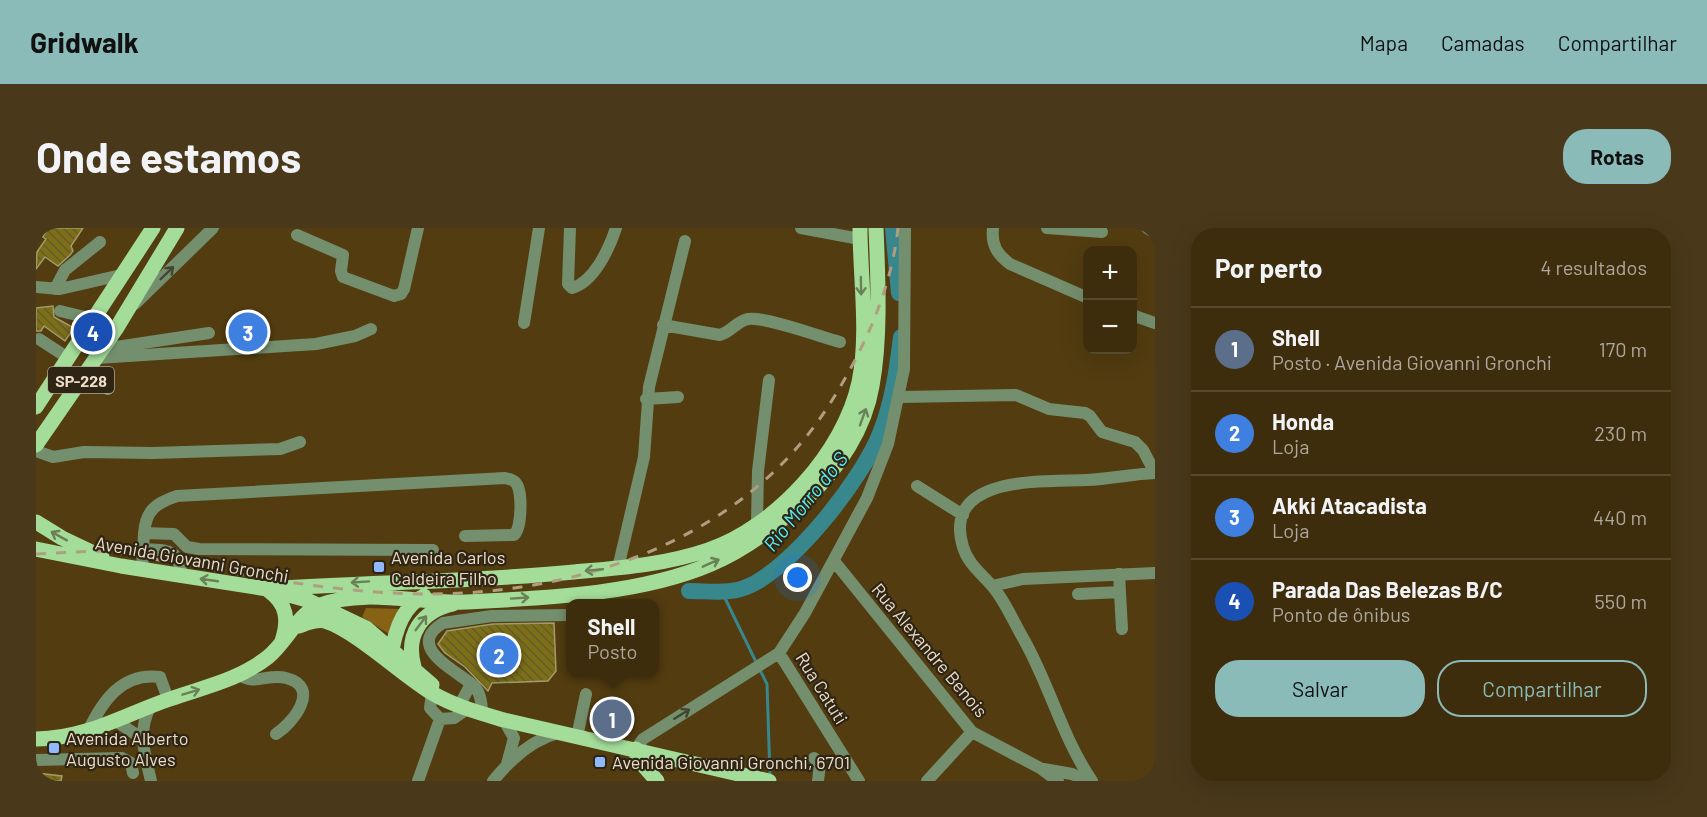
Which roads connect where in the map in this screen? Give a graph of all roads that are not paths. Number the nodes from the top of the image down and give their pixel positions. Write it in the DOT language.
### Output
graph roads {
  1 [pos="40,228"];
  2 [pos="153,228"];
  3 [pos="177,228"];
  4 [pos="213,228"];
  5 [pos="418,228"];
  6 [pos="539,228"];
  7 [pos="570,228"];
  8 [pos="616,228"];
  9 [pos="801,228"];
  10 [pos="848,228"];
  11 [pos="876,228"];
  12 [pos="905,228"];
  13 [pos="993,228"];
  14 [pos="1047,228"];
  15 [pos="1147,228"];
  16 [pos="1102,232"];
  17 [pos="832,233"];
  18 [pos="1155,233"];
  19 [pos="36,234"];
  20 [pos="860,234"];
  21 [pos="297,235"];
  22 [pos="685,241"];
  23 [pos="100,242"];
  24 [pos="122,275"];
  25 [pos="36,287"];
  26 [pos="55,289"];
  27 [pos="1083,296"];
  28 [pos="60,311"];
  29 [pos="125,314"];
  30 [pos="1137,317"];
  31 [pos="93,319"];
  32 [pos="1155,323"];
  33 [pos="524,324"];
  34 [pos="663,325"];
  35 [pos="371,329"];
  36 [pos="208,333"];
  37 [pos="39,339"];
  38 [pos="840,342"];
  39 [pos="100,354"];
  40 [pos="68,358"];
  41 [pos="85,375"];
  42 [pos="769,380"];
  43 [pos="108,389"];
  44 [pos="678,397"];
  45 [pos="900,397"];
  46 [pos="646,399"];
  47 [pos="36,408"];
  48 [pos="300,442"];
  49 [pos="36,445"];
  50 [pos="36,451"];
  51 [pos="1155,473"];
  52 [pos="917,486"];
  53 [pos="963,516"];
  54 [pos="36,522"];
  55 [pos="757,522"];
  56 [pos="144,533"];
  57 [pos="465,536"];
  58 [pos="36,549"];
  59 [pos="143,549"];
  60 [pos="433,550"];
  61 [pos="834,561"];
  62 [pos="121,566"];
  63 [pos="618,568"];
  64 [pos="142,570"];
  65 [pos="1155,573"];
  66 [pos="1119,574"];
  67 [pos="182,576"];
  68 [pos="460,580"];
  69 [pos="993,586"];
  70 [pos="267,589"];
  71 [pos="1120,592"];
  72 [pos="1078,594"];
  73 [pos="365,598"];
  74 [pos="420,598"];
  75 [pos="462,602"];
  76 [pos="321,605"];
  77 [pos="566,615"];
  78 [pos="358,622"];
  79 [pos="296,627"];
  80 [pos="1122,630"];
  81 [pos="281,644"];
  82 [pos="393,648"];
  83 [pos="779,653"];
  84 [pos="414,667"];
  85 [pos="395,668"];
  86 [pos="241,676"];
  87 [pos="471,684"];
  88 [pos="432,693"];
  89 [pos="586,694"];
  90 [pos="168,699"];
  91 [pos="459,706"];
  92 [pos="150,707"];
  93 [pos="482,714"];
  94 [pos="440,719"];
  95 [pos="504,720"];
  96 [pos="116,721"];
  97 [pos="972,732"];
  98 [pos="87,733"];
  99 [pos="559,733"];
  100 [pos="276,734"];
  101 [pos="577,737"];
  102 [pos="141,738"];
  103 [pos="36,739"];
  104 [pos="1070,740"];
  105 [pos="636,749"];
  106 [pos="814,758"];
  107 [pos="36,760"];
  108 [pos="507,765"];
  109 [pos="1040,768"];
  110 [pos="133,773"];
  111 [pos="1072,777"];
  112 [pos="854,778"];
  113 [pos="151,781"];
  114 [pos="418,781"];
  115 [pos="493,781"];
  116 [pos="657,781"];
  117 [pos="769,781"];
  118 [pos="818,781"];
  119 [pos="927,781"];
  120 [pos="1058,781"];
  121 [pos="1090,781"];
  1 -- 19 [label="street"];
  2 -- 24 [label="main road, SP-228"];
  3 -- 29 [label="main road, SP-228"];
  29 -- 4 [label="street, one-way"];
  5 -- 21 [label="street"];
  6 -- 33 [label="street"];
  7 -- 8 [label="street"];
  9 -- 17 [label="street"];
  10 -- 17 [label="street"];
  75 -- 11 [label="main road, one-way"];
  12 -- 45 [label="street"];
  13 -- 27 [label="street"];
  14 -- 16 [label="street"];
  15 -- 18 [label="street"];
  17 -- 20 [label="street"];
  20 -- 55 [label="main road, one-way"];
  22 -- 34 [label="street"];
  23 -- 26 [label="street"];
  24 -- 26 [label="street"];
  24 -- 31 [label="main road, SP-228"];
  25 -- 26 [label="street"];
  28 -- 31 [label="street"];
  29 -- 39 [label="main road, SP-228"];
  30 -- 32 [label="street"];
  31 -- 40 [label="main road, SP-228"];
  34 -- 38 [label="street"];
  34 -- 46 [label="street"];
  35 -- 39 [label="street"];
  36 -- 39 [label="street"];
  37 -- 40 [label="street"];
  39 -- 41 [label="main road, SP-228"];
  40 -- 47 [label="main road, SP-228"];
  41 -- 43 [label="street"];
  41 -- 49 [label="main road, SP-228"];
  42 -- 55 [label="street"];
  44 -- 46 [label="street"];
  45 -- 51 [label="street"];
  45 -- 61 [label="street"];
  46 -- 63 [label="street"];
  48 -- 50 [label="street"];
  51 -- 53 [label="street"];
  52 -- 53 [label="street"];
  53 -- 69 [label="street"];
  62 -- 54 [label="main road, one-way"];
  55 -- 63 [label="main road"];
  56 -- 57 [label="street"];
  56 -- 59 [label="street"];
  56 -- 60 [label="street"];
  58 -- 62 [label="main road, Avenida Giovanni Gronchi"];
  59 -- 64 [label="street"];
  59 -- 67 [label="street"];
  61 -- 83 [label="street"];
  61 -- 97 [label="street, Rua Alexandre Benois"];
  62 -- 64 [label="main road, Avenida Giovanni Gronchi"];
  63 -- 68 [label="main road, one-way"];
  64 -- 67 [label="main road, Avenida Giovanni Gronchi"];
  65 -- 66 [label="street"];
  66 -- 69 [label="street"];
  66 -- 71 [label="street"];
  70 -- 67 [label="main road, Avenida Giovanni Gronchi, one-way"];
  68 -- 70 [label="main road, one-way"];
  68 -- 74 [label="main road"];
  69 -- 104 [label="street"];
  70 -- 76 [label="main road, Avenida Giovanni Gronchi"];
  70 -- 81 [label="main road"];
  71 -- 72 [label="street"];
  71 -- 80 [label="street"];
  73 -- 74 [label="main road"];
  73 -- 76 [label="main road"];
  73 -- 78 [label="main road"];
  74 -- 75 [label="main road"];
  74 -- 82 [label="main road"];
  84 -- 75 [label="main road, one-way"];
  76 -- 78 [label="main road, Avenida Giovanni Gronchi"];
  76 -- 79 [label="main road"];
  77 -- 87 [label="street"];
  78 -- 82 [label="main road, Avenida Giovanni Gronchi"];
  79 -- 81 [label="main road"];
  79 -- 85 [label="main road, Avenida Giovanni Gronchi"];
  81 -- 86 [label="main road"];
  82 -- 84 [label="main road, Avenida Giovanni Gronchi"];
  82 -- 85 [label="main road"];
  105 -- 83 [label="street, one-way"];
  83 -- 112 [label="street, Rua Catuti"];
  84 -- 91 [label="main road, Avenida Giovanni Gronchi"];
  85 -- 88 [label="main road, Avenida Giovanni Gronchi"];
  90 -- 86 [label="main road, one-way"];
  86 -- 100 [label="street"];
  87 -- 91 [label="street"];
  87 -- 93 [label="street"];
  88 -- 91 [label="main road, Avenida Giovanni Gronchi"];
  88 -- 94 [label="street"];
  89 -- 101 [label="street"];
  90 -- 92 [label="main road"];
  90 -- 98 [label="street"];
  91 -- 93 [label="main road, Avenida Giovanni Gronchi"];
  91 -- 94 [label="street"];
  92 -- 96 [label="main road"];
  92 -- 102 [label="street"];
  93 -- 95 [label="main road, Avenida Giovanni Gronchi"];
  94 -- 114 [label="street"];
  95 -- 99 [label="main road, Avenida Giovanni Gronchi"];
  95 -- 108 [label="street"];
  96 -- 98 [label="main road"];
  96 -- 102 [label="street"];
  97 -- 109 [label="street, Rua Alexandre Benois"];
  97 -- 119 [label="street"];
  98 -- 103 [label="main road"];
  99 -- 101 [label="main road, Avenida Giovanni Gronchi"];
  99 -- 108 [label="street"];
  101 -- 105 [label="main road, Avenida Giovanni Gronchi"];
  102 -- 113 [label="street"];
  104 -- 111 [label="street"];
  104 -- 121 [label="street"];
  105 -- 116 [label="main road"];
  105 -- 117 [label="main road, Avenida Giovanni Gronchi"];
  106 -- 118 [label="street"];
  107 -- 110 [label="street"];
  108 -- 115 [label="street"];
  109 -- 111 [label="street, Rua Alexandre Benois"];
  109 -- 120 [label="street, Rua Alexandre Benois"];
  111 -- 121 [label="street, Rua Alexandre Benois"];
}
